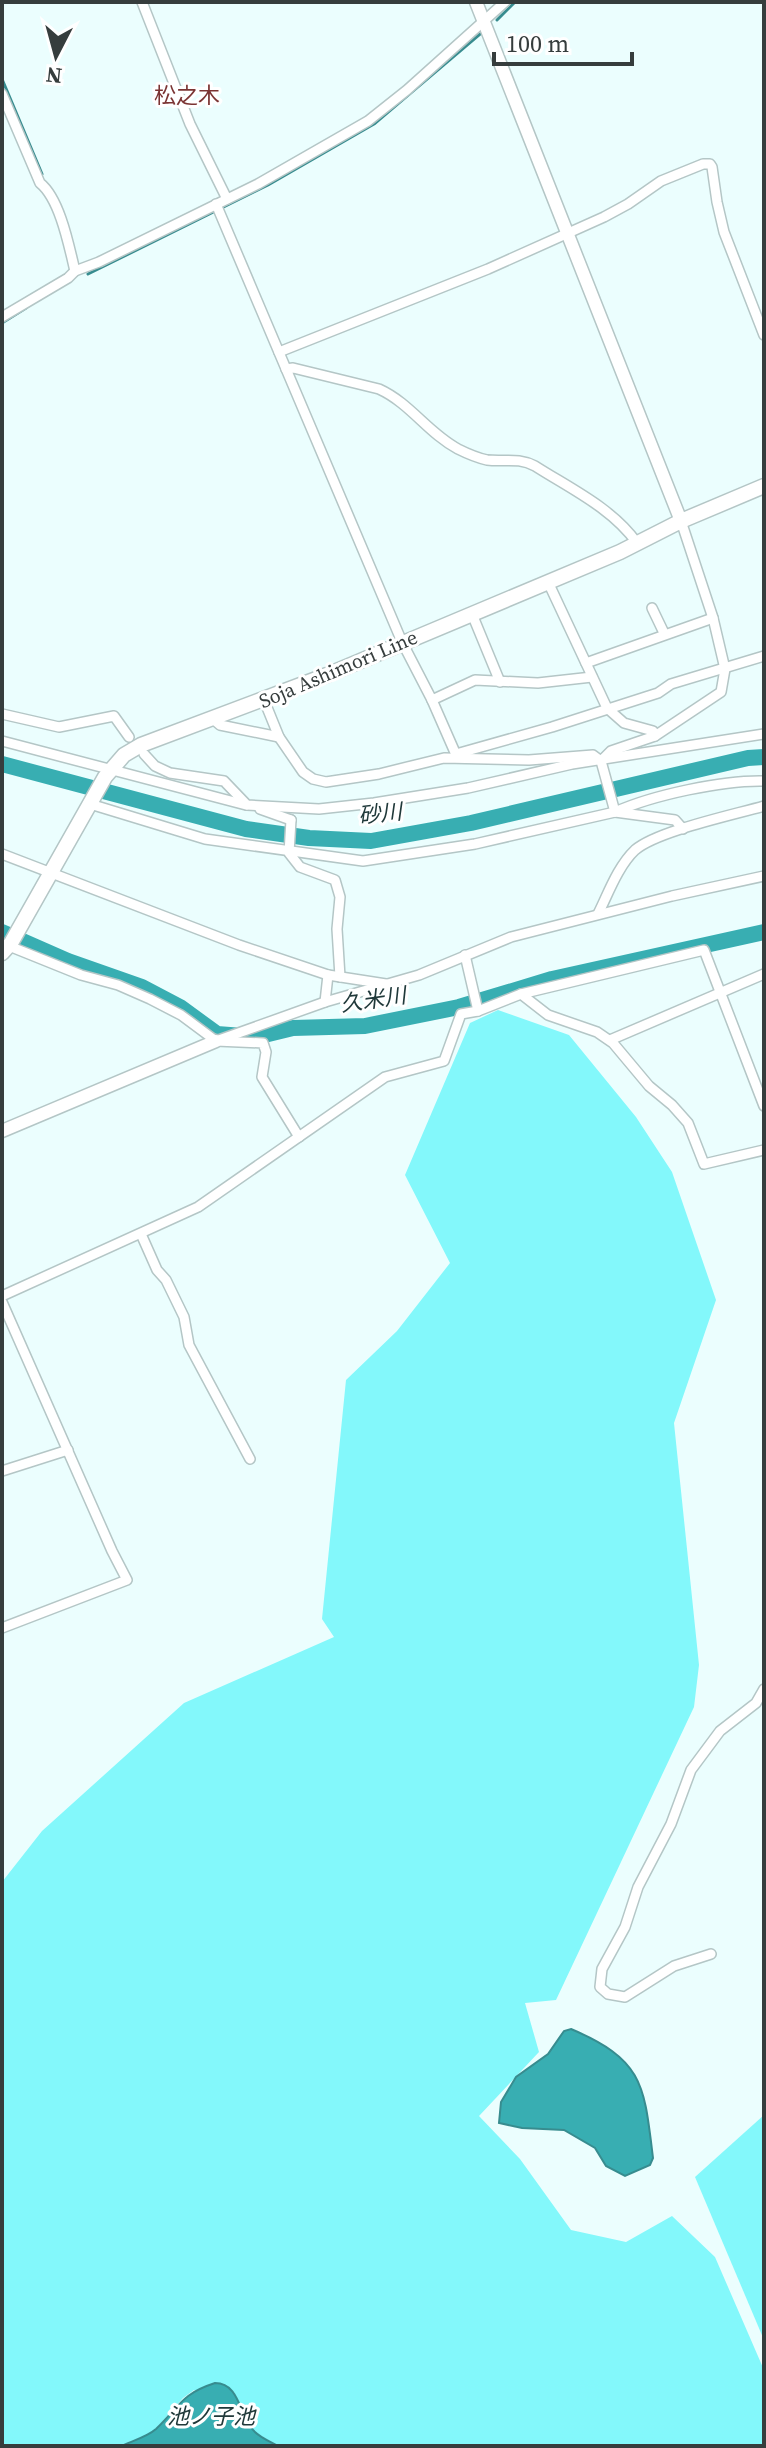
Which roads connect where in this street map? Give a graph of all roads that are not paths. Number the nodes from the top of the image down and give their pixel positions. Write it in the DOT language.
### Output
graph roads {
  1 [pos="142,2"];
  2 [pos="476,2"];
  3 [pos="505,2"];
  4 [pos="485,22"];
  5 [pos="2,94"];
  6 [pos="227,199"];
  7 [pos="216,204"];
  8 [pos="568,232"];
  9 [pos="75,271"];
  10 [pos="2,317"];
  11 [pos="764,335"];
  12 [pos="279,352"];
  13 [pos="286,369"];
  14 [pos="764,486"];
  15 [pos="681,521"];
  16 [pos="637,543"];
  17 [pos="548,582"];
  18 [pos="652,608"];
  19 [pos="472,614"];
  20 [pos="713,618"];
  21 [pos="664,633"];
  22 [pos="402,642"];
  23 [pos="764,656"];
  24 [pos="586,663"];
  25 [pos="725,669"];
  26 [pos="592,677"];
  27 [pos="500,682"];
  28 [pos="264,700"];
  29 [pos="432,700"];
  30 [pos="607,708"];
  31 [pos="2,714"];
  32 [pos="213,719"];
  33 [pos="764,734"];
  34 [pos="655,736"];
  35 [pos="129,737"];
  36 [pos="279,737"];
  37 [pos="2,741"];
  38 [pos="144,754"];
  39 [pos="456,756"];
  40 [pos="601,761"];
  41 [pos="108,774"];
  42 [pos="764,781"];
  43 [pos="92,801"];
  44 [pos="247,805"];
  45 [pos="764,806"];
  46 [pos="309,808"];
  47 [pos="615,812"];
  48 [pos="291,820"];
  49 [pos="683,829"];
  50 [pos="289,853"];
  51 [pos="2,854"];
  52 [pos="51,873"];
  53 [pos="764,876"];
  54 [pos="598,914"];
  55 [pos="10,943"];
  56 [pos="465,955"];
  57 [pos="764,974"];
  58 [pos="328,975"];
  59 [pos="340,977"];
  60 [pos="389,984"];
  61 [pos="721,993"];
  62 [pos="521,994"];
  63 [pos="325,1002"];
  64 [pos="476,1005"];
  65 [pos="221,1039"];
  66 [pos="610,1040"];
  67 [pos="764,1106"];
  68 [pos="2,1131"];
  69 [pos="299,1137"];
  70 [pos="764,1150"];
  71 [pos="141,1234"];
  72 [pos="2,1296"];
  73 [pos="2,1302"];
  74 [pos="68,1450"];
  75 [pos="250,1459"];
  76 [pos="2,1471"];
  77 [pos="2,1628"];
  78 [pos="764,1689"];
  79 [pos="711,1954"];
  1 -- 6 [label="street"];
  2 -- 4 [label="street"];
  3 -- 4 [label="street"];
  4 -- 6 [label="street"];
  4 -- 8 [label="street"];
  5 -- 9 [label="street"];
  6 -- 7 [label="street"];
  7 -- 9 [label="street"];
  7 -- 12 [label="street"];
  8 -- 11 [label="street"];
  8 -- 12 [label="street"];
  8 -- 15 [label="street"];
  9 -- 10 [label="street"];
  12 -- 13 [label="street"];
  13 -- 16 [label="street"];
  13 -- 22 [label="street"];
  14 -- 15 [label="main road, Soja Ashimori Line"];
  15 -- 16 [label="main road, Soja Ashimori Line"];
  15 -- 20 [label="street"];
  16 -- 17 [label="main road, Soja Ashimori Line"];
  17 -- 19 [label="main road, Soja Ashimori Line"];
  17 -- 24 [label="street"];
  18 -- 21 [label="street"];
  19 -- 22 [label="main road, Soja Ashimori Line"];
  19 -- 27 [label="street"];
  20 -- 21 [label="street"];
  20 -- 25 [label="street"];
  21 -- 24 [label="street"];
  22 -- 28 [label="main road, Soja Ashimori Line"];
  22 -- 29 [label="street"];
  23 -- 25 [label="street"];
  24 -- 26 [label="street"];
  25 -- 30 [label="street"];
  25 -- 34 [label="street"];
  26 -- 27 [label="street"];
  26 -- 30 [label="street"];
  27 -- 29 [label="street"];
  28 -- 32 [label="main road, Soja Ashimori Line"];
  28 -- 36 [label="street"];
  29 -- 39 [label="street"];
  30 -- 34 [label="street"];
  30 -- 39 [label="street"];
  31 -- 35 [label="street"];
  32 -- 36 [label="street"];
  32 -- 41 [label="main road, Soja Ashimori Line"];
  33 -- 40 [label="street"];
  34 -- 40 [label="street"];
  36 -- 39 [label="street"];
  37 -- 41 [label="street"];
  38 -- 44 [label="street"];
  39 -- 40 [label="street"];
  40 -- 46 [label="street"];
  40 -- 47 [label="street"];
  41 -- 43 [label="main road, Soja Ashimori Line"];
  41 -- 44 [label="street"];
  42 -- 47 [label="street"];
  43 -- 50 [label="street"];
  43 -- 52 [label="main road, Soja Ashimori Line"];
  44 -- 46 [label="street"];
  44 -- 48 [label="street"];
  45 -- 49 [label="street"];
  46 -- 48 [label="street"];
  47 -- 49 [label="street"];
  47 -- 50 [label="street"];
  48 -- 50 [label="street"];
  49 -- 54 [label="street"];
  50 -- 59 [label="street"];
  51 -- 52 [label="street"];
  52 -- 55 [label="main road, Soja Ashimori Line"];
  52 -- 58 [label="street"];
  53 -- 54 [label="street"];
  54 -- 56 [label="street"];
  55 -- 65 [label="street"];
  56 -- 60 [label="street"];
  56 -- 64 [label="street"];
  57 -- 61 [label="street"];
  58 -- 59 [label="street"];
  58 -- 63 [label="street"];
  59 -- 60 [label="street"];
  60 -- 63 [label="street"];
  61 -- 62 [label="street"];
  61 -- 66 [label="street"];
  61 -- 67 [label="street"];
  62 -- 64 [label="street"];
  62 -- 66 [label="street"];
  63 -- 65 [label="street"];
  64 -- 69 [label="street"];
  65 -- 68 [label="street"];
  65 -- 69 [label="street"];
  66 -- 70 [label="street"];
  69 -- 71 [label="street"];
  71 -- 72 [label="street"];
  71 -- 75 [label="street"];
  73 -- 74 [label="street"];
  74 -- 76 [label="street"];
  74 -- 77 [label="street"];
  78 -- 79 [label="street"];
}
